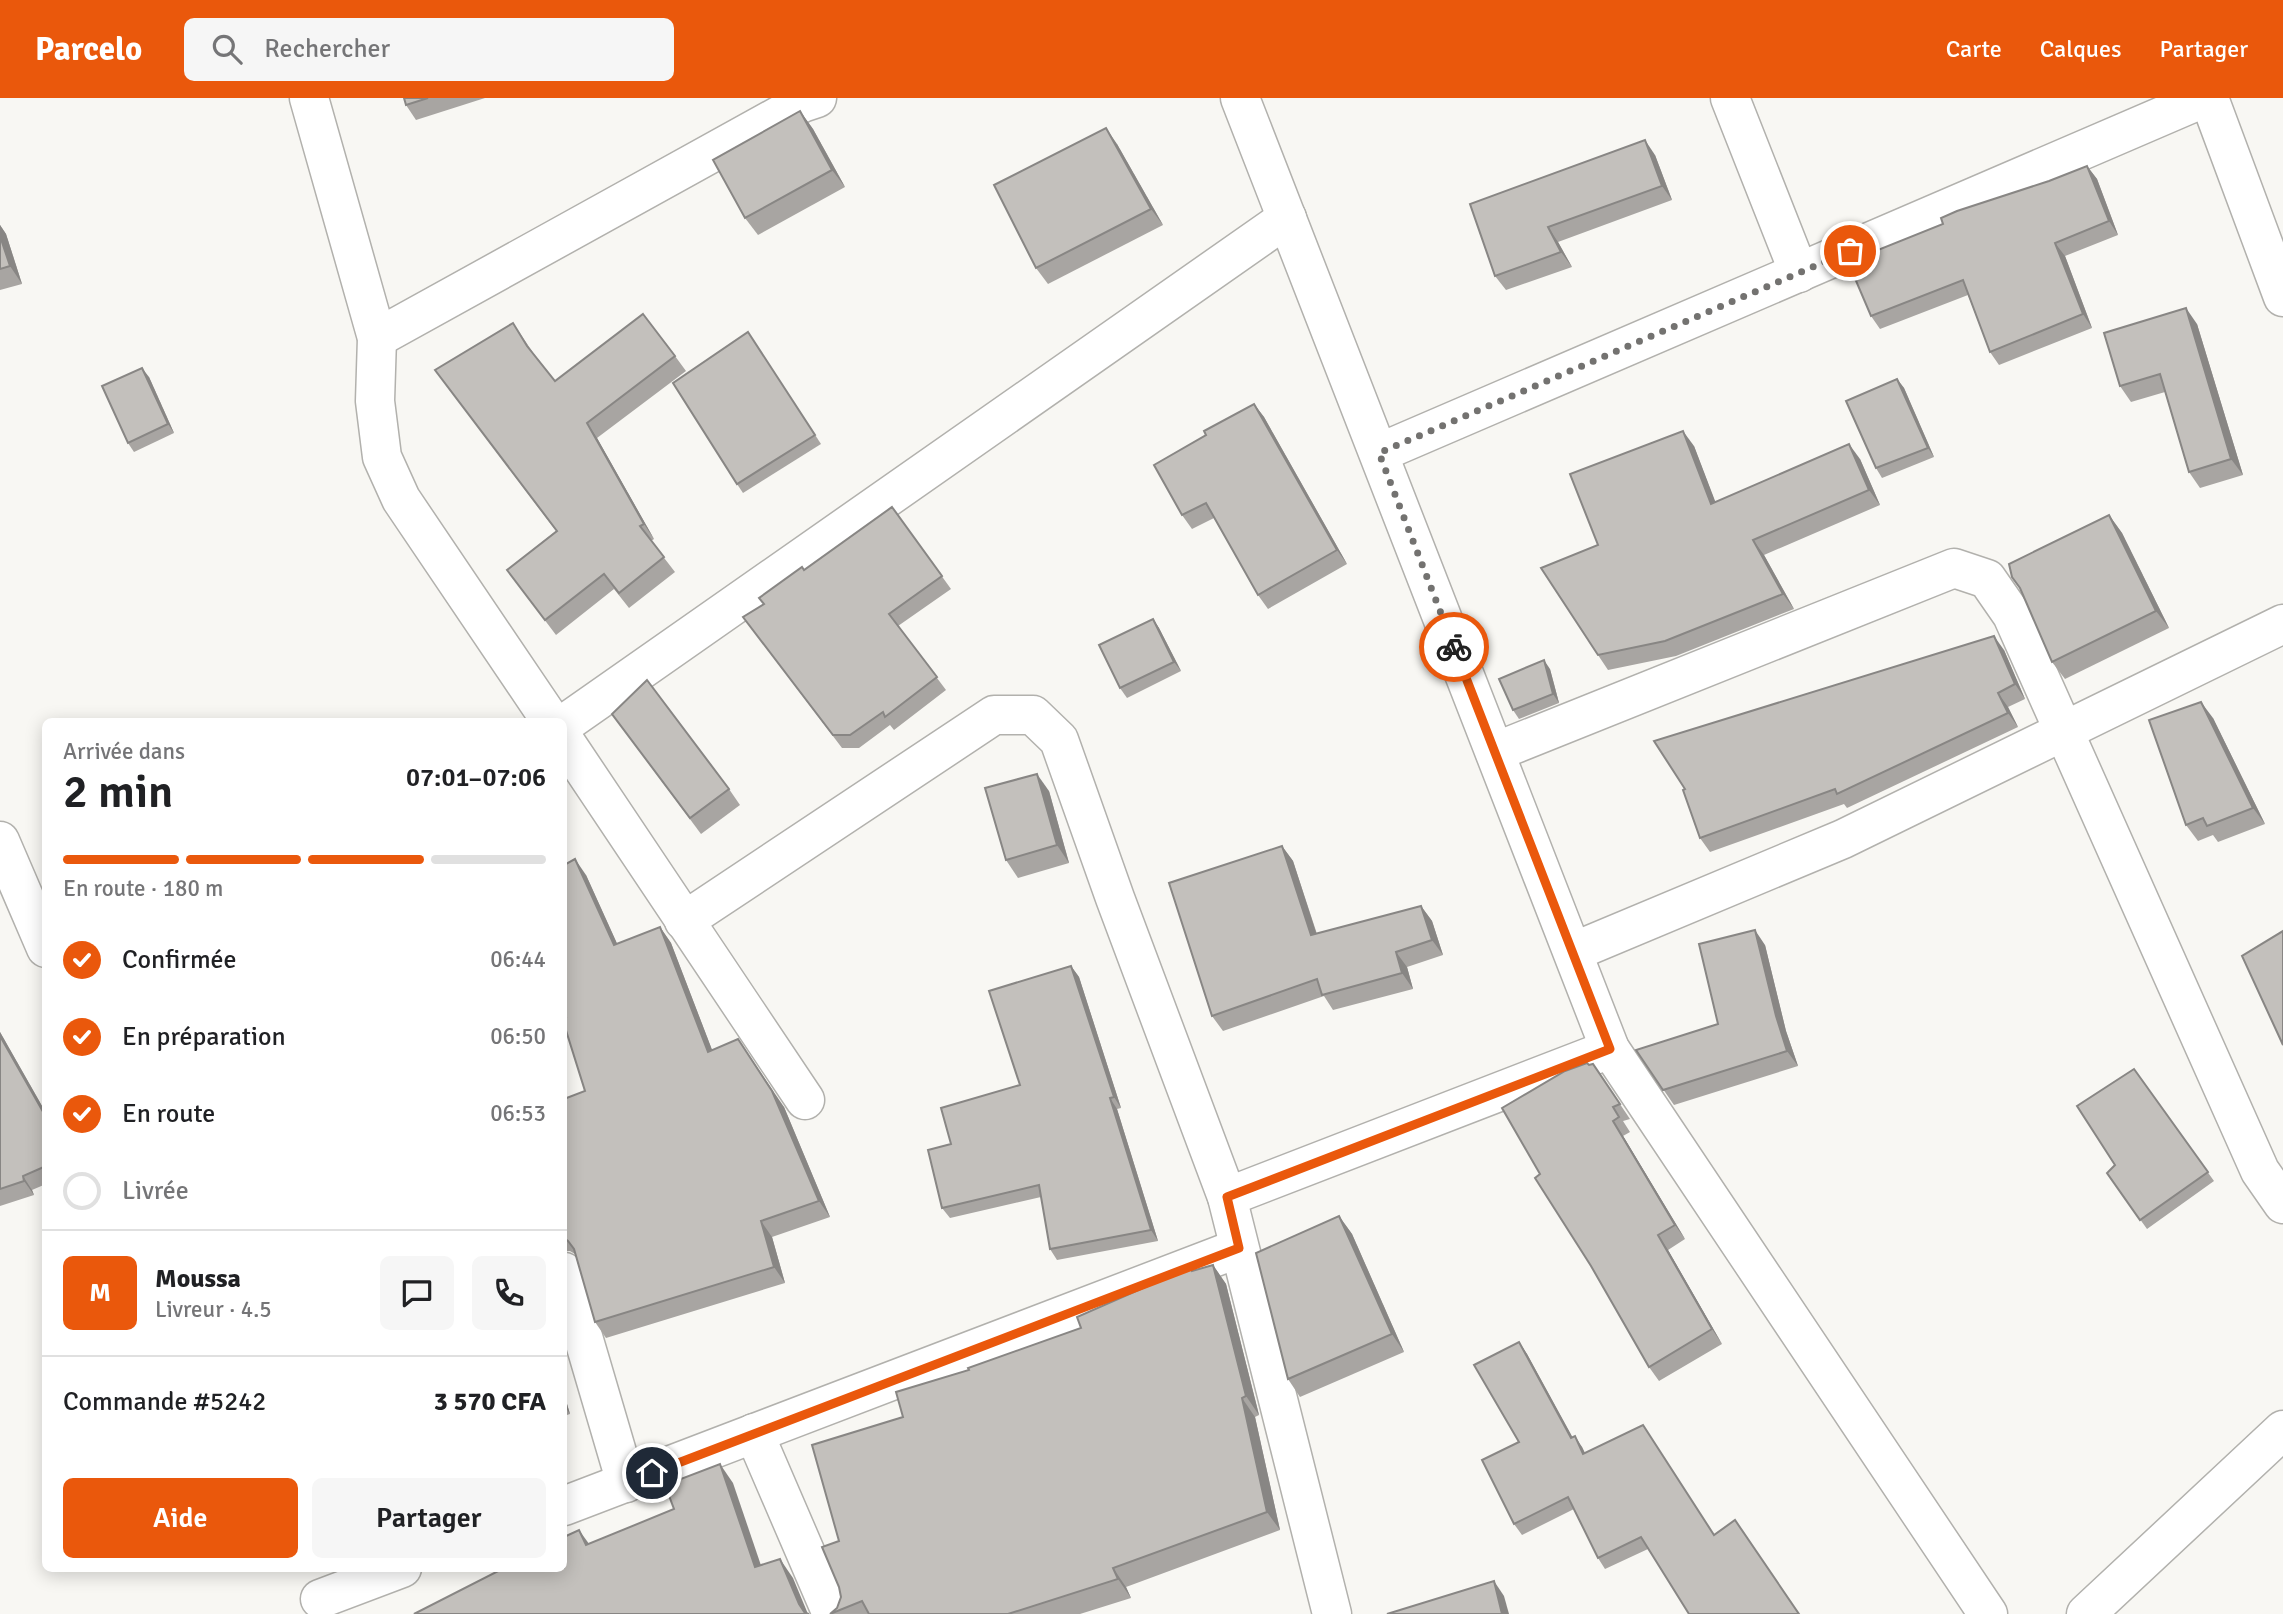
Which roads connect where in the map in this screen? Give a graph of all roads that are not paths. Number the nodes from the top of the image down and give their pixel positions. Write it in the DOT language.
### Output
graph roads {
  1 [pos="309,98"];
  2 [pos="817,98"];
  3 [pos="1240,98"];
  4 [pos="1730,98"];
  5 [pos="2206,98"];
  6 [pos="1287,218"];
  7 [pos="1799,273"];
  8 [pos="2279,273"];
  9 [pos="377,338"];
  10 [pos="1379,453"];
  11 [pos="2283,624"];
  12 [pos="549,718"];
  13 [pos="567,722"];
  14 [pos="2063,731"];
  15 [pos="567,745"];
  16 [pos="1495,752"];
  17 [pos="0,841"];
  18 [pos="684,921"];
  19 [pos="42,939"];
  20 [pos="1573,952"];
  21 [pos="1610,1049"];
  22 [pos="805,1100"];
  23 [pos="1227,1197"];
  24 [pos="2283,1204"];
  25 [pos="1239,1248"];
  26 [pos="567,1282"];
  27 [pos="2283,1430"];
  28 [pos="754,1433"];
  29 [pos="626,1483"];
  30 [pos="567,1505"];
  31 [pos="389,1572"];
  32 [pos="318,1594"];
  33 [pos="832,1614"];
  34 [pos="1332,1614"];
  35 [pos="1987,1614"];
  36 [pos="2086,1614"];
  1 -- 9 [label="street"];
  2 -- 9 [label="street"];
  3 -- 6 [label="street"];
  4 -- 7 [label="street"];
  5 -- 7 [label="street"];
  5 -- 8 [label="street"];
  6 -- 10 [label="street"];
  6 -- 13 [label="street"];
  7 -- 10 [label="street"];
  9 -- 12 [label="street"];
  10 -- 16 [label="street"];
  11 -- 14 [label="street"];
  14 -- 16 [label="street"];
  14 -- 20 [label="street"];
  14 -- 24 [label="street"];
  15 -- 18 [label="street"];
  16 -- 20 [label="street"];
  17 -- 19 [label="street"];
  18 -- 22 [label="street"];
  18 -- 23 [label="street"];
  20 -- 21 [label="street"];
  21 -- 23 [label="street"];
  21 -- 35 [label="street"];
  23 -- 25 [label="street"];
  25 -- 28 [label="street"];
  25 -- 34 [label="street"];
  26 -- 29 [label="street"];
  27 -- 36 [label="street"];
  28 -- 29 [label="street"];
  28 -- 33 [label="street"];
  29 -- 30 [label="street"];
  31 -- 32 [label="street"];
}
